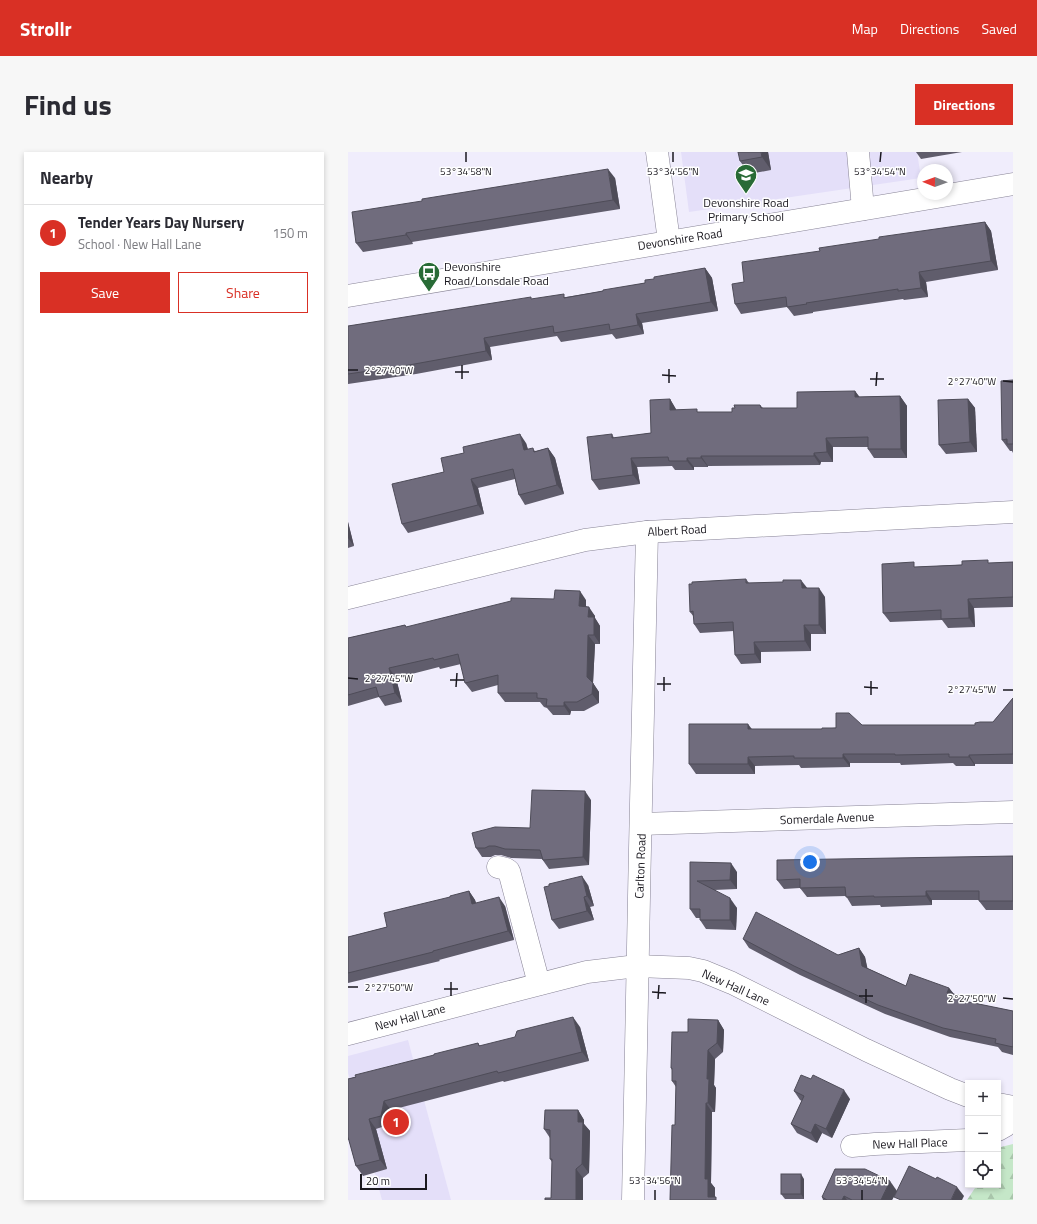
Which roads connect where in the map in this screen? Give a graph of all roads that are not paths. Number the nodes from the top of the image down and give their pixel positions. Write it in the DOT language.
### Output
graph roads {
  1 [pos="657,152"];
  2 [pos="858,152"];
  3 [pos="1013,184"];
  4 [pos="863,209"];
  5 [pos="669,241"];
  6 [pos="348,296"];
  7 [pos="1013,512"];
  8 [pos="647,532"];
  9 [pos="348,598"];
  10 [pos="1013,812"];
  11 [pos="641,824"];
  12 [pos="498,867"];
  13 [pos="637,966"];
  14 [pos="539,984"];
  15 [pos="348,1034"];
  16 [pos="965,1095"];
  17 [pos="1001,1105"];
  18 [pos="1013,1107"];
  19 [pos="1013,1119"];
  20 [pos="1001,1128"];
  21 [pos="965,1140"];
  22 [pos="852,1146"];
  23 [pos="633,1200"];
  1 -- 5 [label="street"];
  2 -- 4 [label="street"];
  3 -- 4 [label="street, Devonshire Road"];
  4 -- 5 [label="street, Devonshire Road"];
  5 -- 6 [label="street, Devonshire Road"];
  7 -- 8 [label="street, Albert Road"];
  8 -- 9 [label="street, Albert Road"];
  8 -- 11 [label="street, Carlton Road"];
  10 -- 11 [label="street, Somerdale Avenue"];
  11 -- 13 [label="street, Carlton Road"];
  12 -- 14 [label="street"];
  13 -- 14 [label="street, New Hall Lane"];
  13 -- 16 [label="street, New Hall Lane"];
  13 -- 23 [label="street, Carlton Road"];
  14 -- 15 [label="street, New Hall Lane"];
  17 -- 18 [label="street"];
  19 -- 20 [label="street"];
  21 -- 22 [label="street, New Hall Place"];
}
